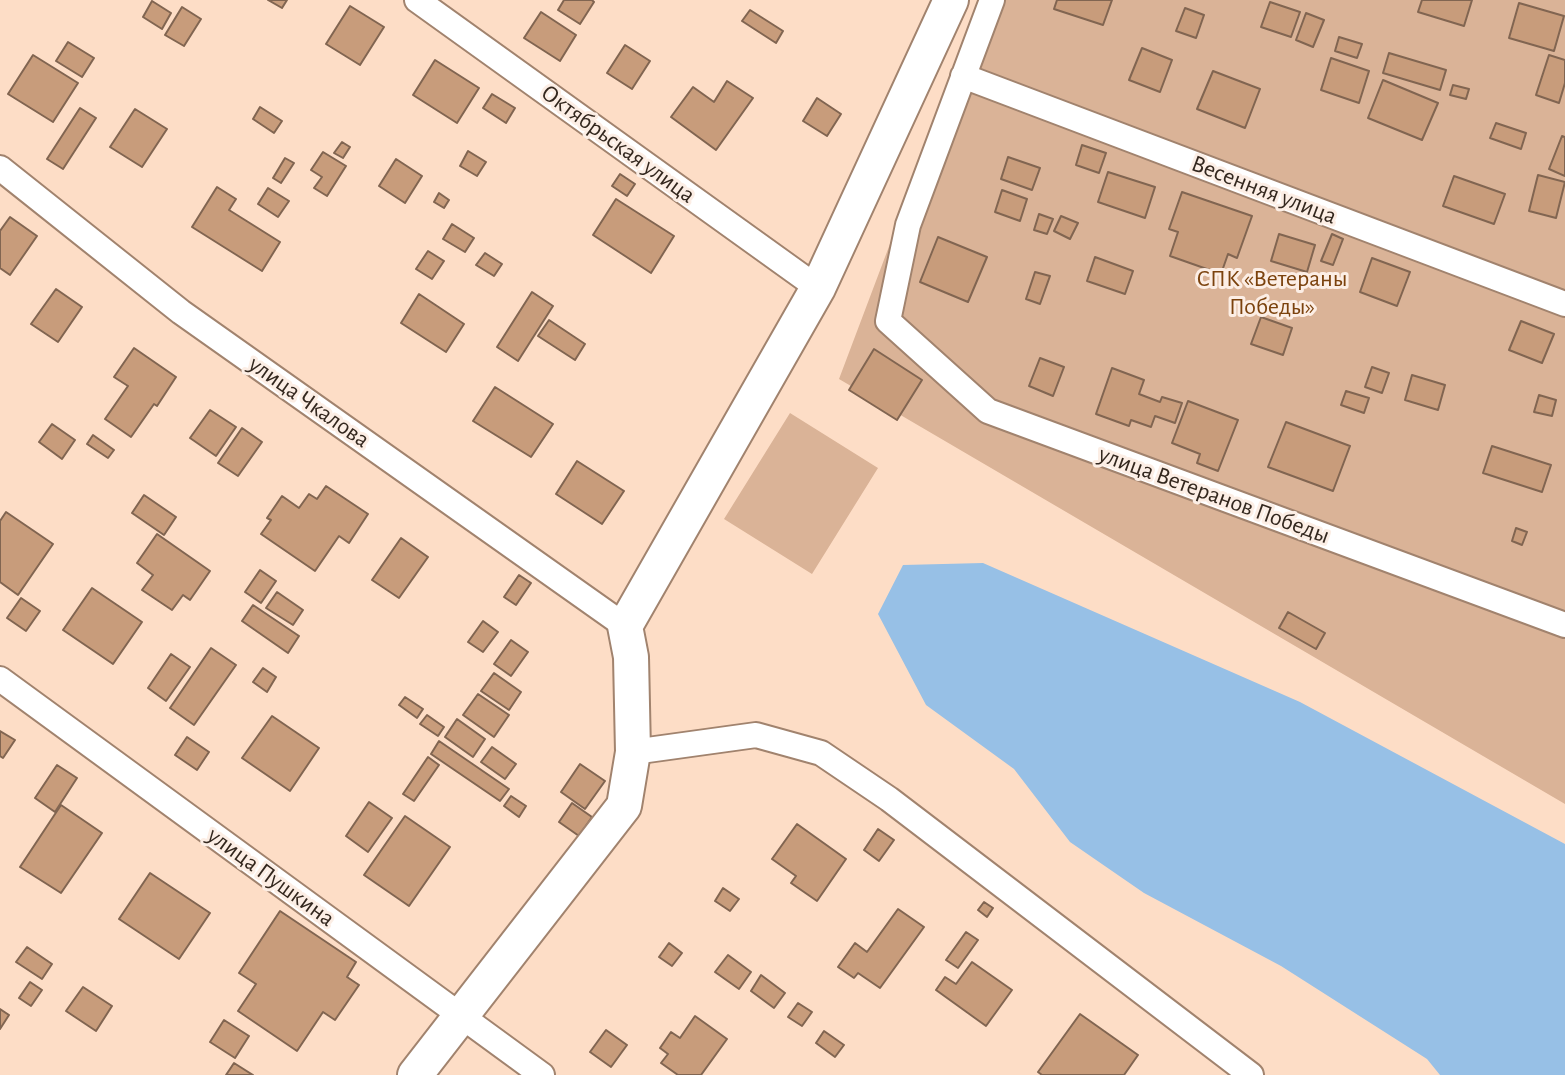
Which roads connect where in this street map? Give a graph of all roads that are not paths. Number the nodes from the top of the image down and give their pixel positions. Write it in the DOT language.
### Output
graph roads {
  1 [pos="417,0"];
  2 [pos="951,0"];
  3 [pos="992,0"];
  4 [pos="963,76"];
  5 [pos="0,168"];
  6 [pos="818,288"];
  7 [pos="1565,304"];
  8 [pos="1565,625"];
  9 [pos="625,626"];
  10 [pos="0,679"];
  11 [pos="633,752"];
  12 [pos="462,1016"];
  13 [pos="415,1075"];
  14 [pos="542,1075"];
  15 [pos="1251,1075"];
  1 -- 6 [label="street, Октябрьская улица"];
  2 -- 6 [label="street"];
  3 -- 4 [label="street"];
  4 -- 7 [label="street, Весенняя улица"];
  4 -- 8 [label="street, улица Ветеранов Победы"];
  5 -- 9 [label="street, улица Чкалова"];
  6 -- 9 [label="street"];
  9 -- 11 [label="street"];
  10 -- 12 [label="street, улица Пушкина"];
  11 -- 12 [label="street"];
  11 -- 15 [label="street"];
  12 -- 13 [label="street"];
  12 -- 14 [label="street, улица Пушкина"];
}
